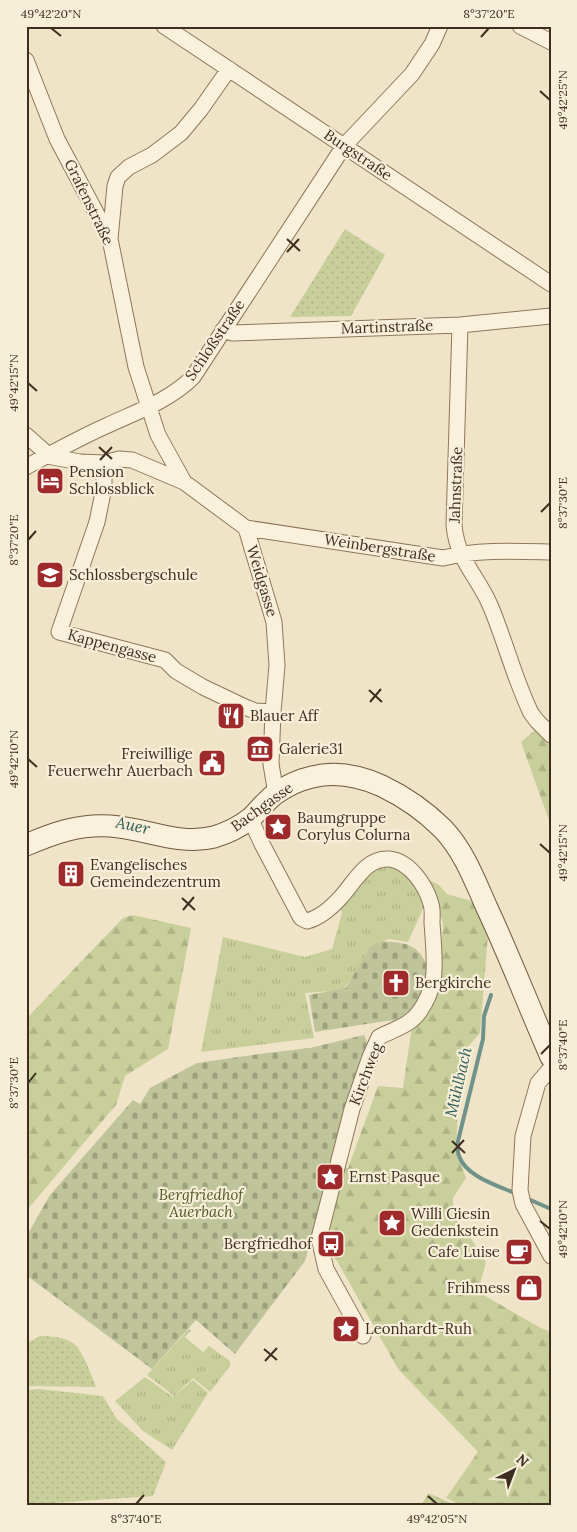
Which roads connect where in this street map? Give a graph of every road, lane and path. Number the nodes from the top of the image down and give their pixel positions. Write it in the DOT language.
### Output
graph roads {
  1 [pos="164,26"];
  2 [pos="440,26"];
  3 [pos="520,26"];
  4 [pos="551,42"];
  5 [pos="26,60"];
  6 [pos="229,69"];
  7 [pos="344,146"];
  8 [pos="110,239"];
  9 [pos="551,284"];
  10 [pos="551,316"];
  11 [pos="460,325"];
  12 [pos="223,330"];
  13 [pos="149,407"];
  14 [pos="26,435"];
  15 [pos="47,456"];
  16 [pos="104,463"];
  17 [pos="26,467"];
  18 [pos="184,482"];
  19 [pos="246,528"];
  20 [pos="551,552"];
  21 [pos="460,554"];
  22 [pos="272,712"];
  23 [pos="551,735"];
  24 [pos="276,794"];
  25 [pos="250,818"];
  26 [pos="26,845"];
  27 [pos="551,1057"];
  28 [pos="551,1068"];
  29 [pos="551,1256"];
  30 [pos="364,1336"];
  1 -- 6 [label="street, Burgstraße"];
  2 -- 7 [label="street, Schloßstraße"];
  3 -- 4 [label="street"];
  5 -- 8 [label="street, Grafenstraße"];
  6 -- 7 [label="street, Burgstraße"];
  6 -- 8 [label="street"];
  7 -- 9 [label="street, Burgstraße"];
  7 -- 12 [label="street, Schloßstraße"];
  8 -- 13 [label="street, Grafenstraße"];
  10 -- 11 [label="street, Martinstraße"];
  11 -- 12 [label="street, Martinstraße"];
  11 -- 21 [label="street, Jahnstraße"];
  12 -- 13 [label="street, Schloßstraße"];
  13 -- 15 [label="street, Schloßstraße"];
  13 -- 18 [label="street, Weidgasse"];
  14 -- 15 [label="street"];
  15 -- 16 [label="street"];
  15 -- 17 [label="street, Schloßstraße"];
  16 -- 18 [label="street"];
  16 -- 22 [label="street, Kappengasse"];
  18 -- 19 [label="street, Weidgasse"];
  19 -- 21 [label="street, Weinbergstraße"];
  19 -- 22 [label="street, Weidgasse"];
  20 -- 21 [label="street"];
  21 -- 23 [label="street"];
  22 -- 24 [label="street, Weidgasse"];
  24 -- 25 [label="main road, Bachgasse"];
  24 -- 27 [label="main road, Bachgasse"];
  25 -- 26 [label="main road, Bachgasse"];
  25 -- 30 [label="street, Kirchweg"];
  28 -- 29 [label="street"];
}
